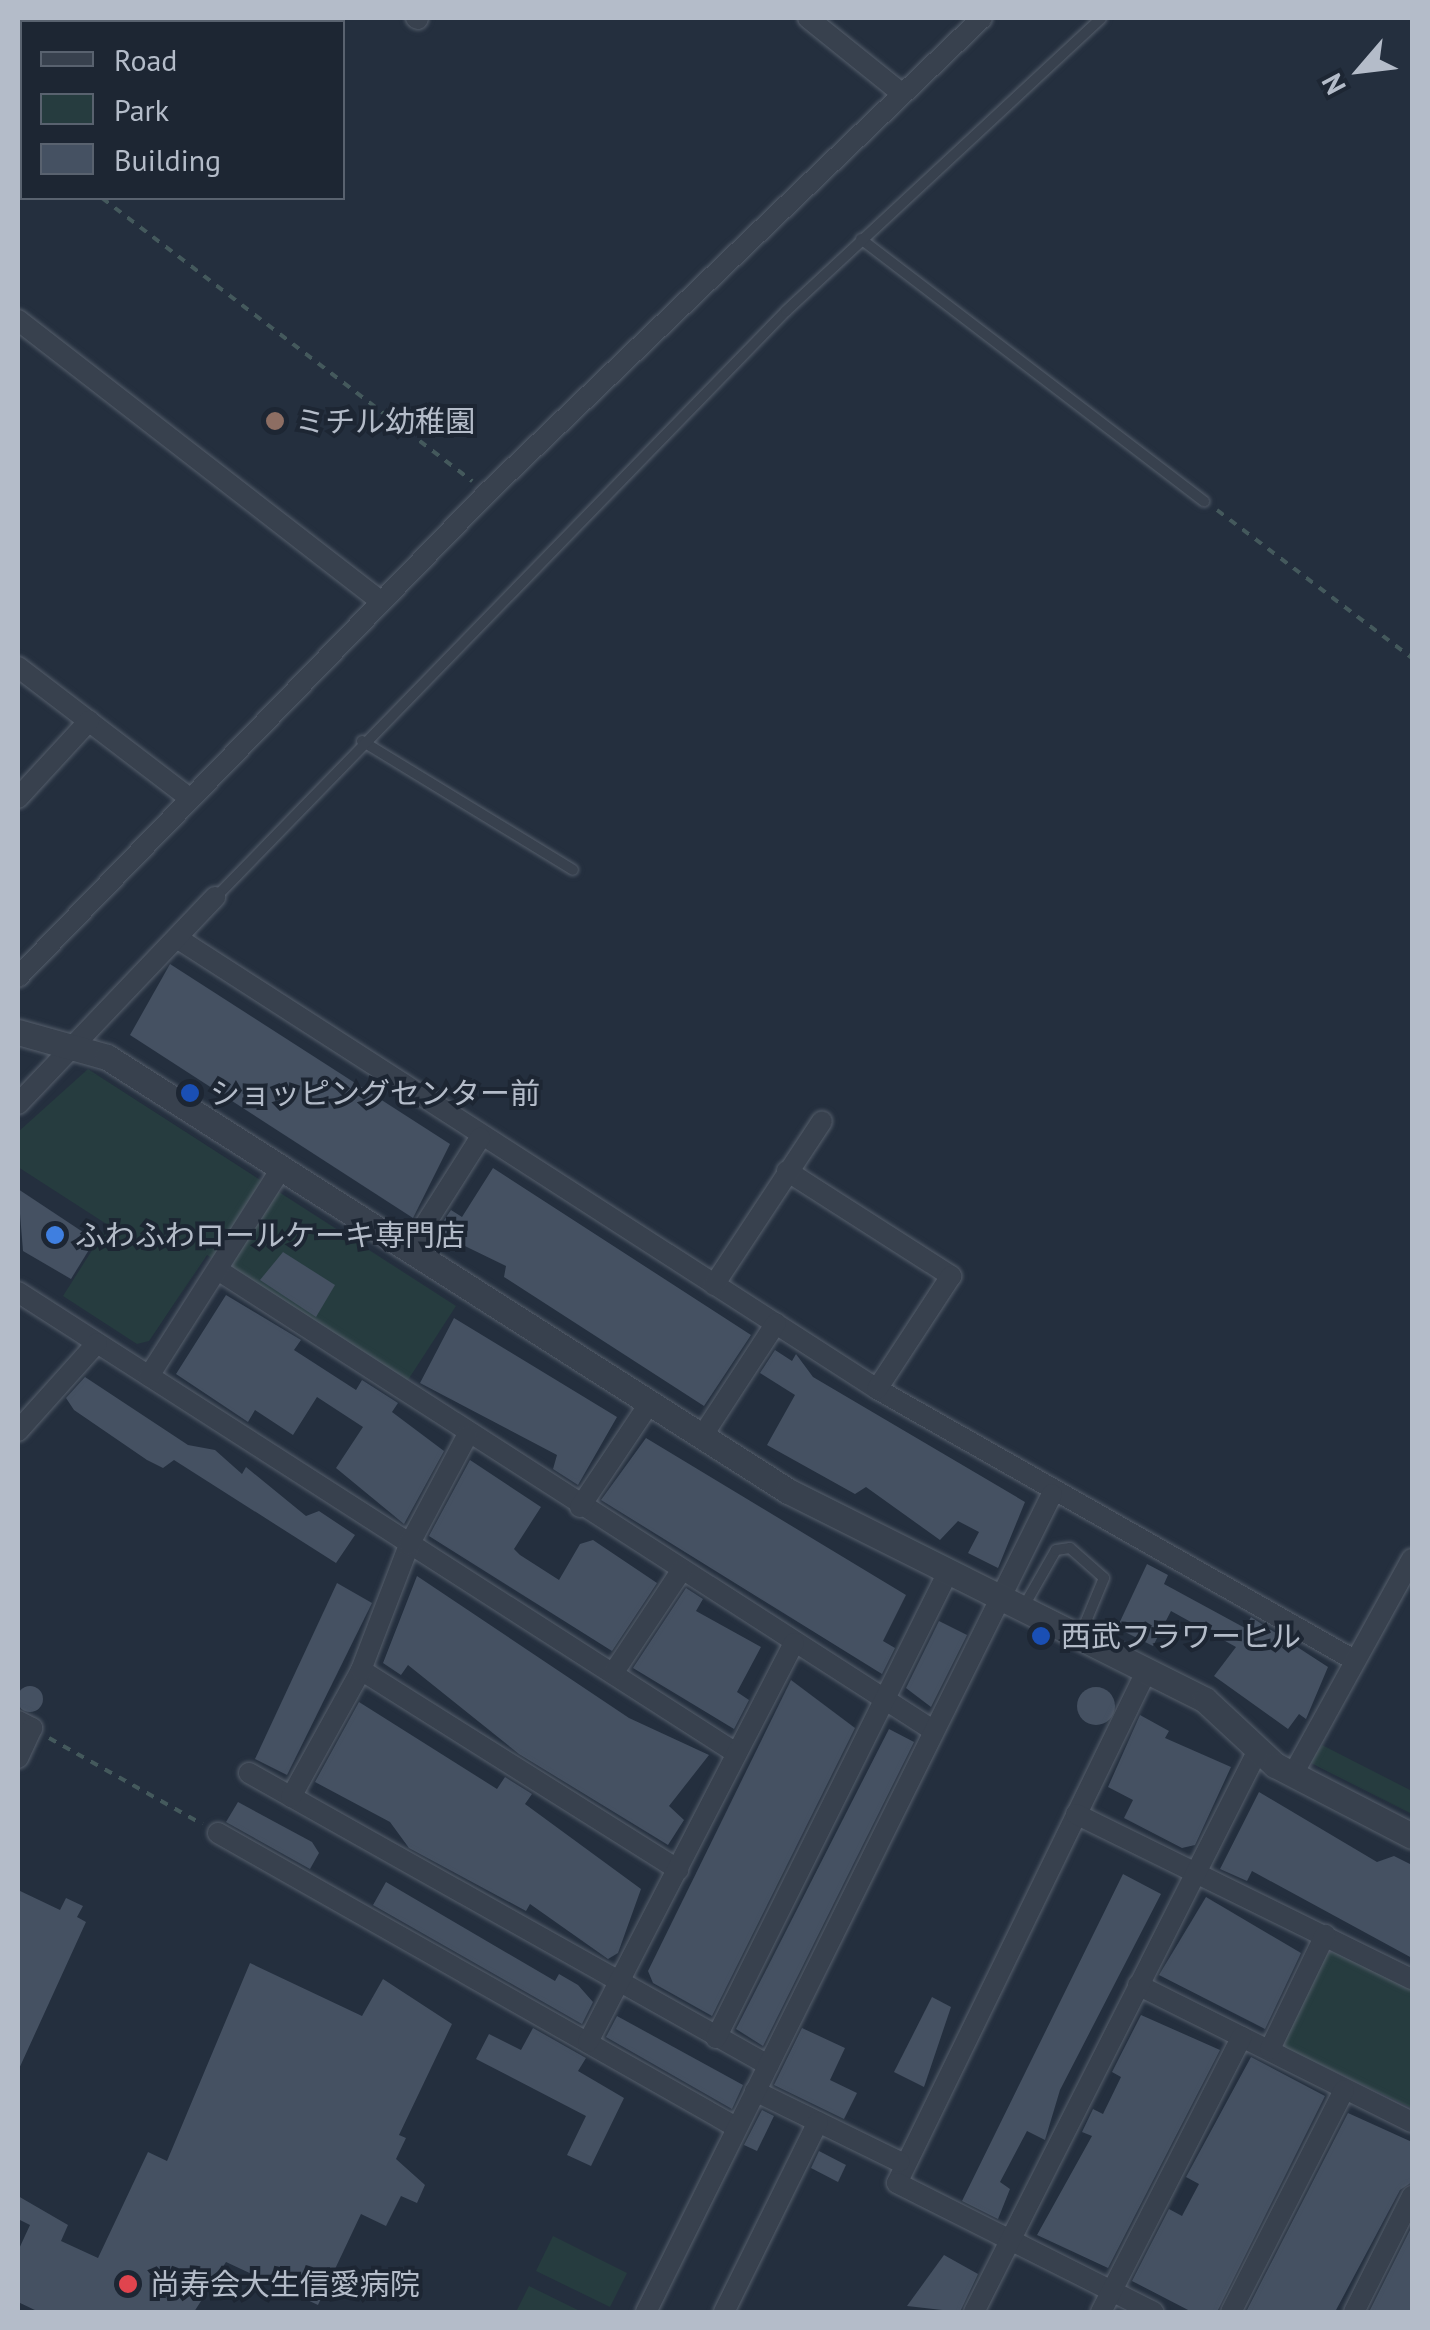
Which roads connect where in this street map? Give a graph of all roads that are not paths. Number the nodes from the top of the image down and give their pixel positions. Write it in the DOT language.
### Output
graph roads {
  1 [pos="808,18"];
  2 [pos="982,18"];
  3 [pos="1102,18"];
  4 [pos="900,92"];
  5 [pos="861,239"];
  6 [pos="18,320"];
  7 [pos="1204,501"];
  8 [pos="380,602"];
  9 [pos="18,667"];
  10 [pos="89,721"];
  11 [pos="362,740"];
  12 [pos="25,776"];
  13 [pos="187,796"];
  14 [pos="18,798"];
  15 [pos="573,870"];
  16 [pos="216,898"];
  17 [pos="177,938"];
  18 [pos="18,977"];
  19 [pos="18,1032"];
  20 [pos="79,1045"];
  21 [pos="18,1104"];
  22 [pos="822,1121"];
  23 [pos="480,1138"];
  24 [pos="281,1169"];
  25 [pos="787,1171"];
  26 [pos="410,1250"];
  27 [pos="218,1270"];
  28 [pos="714,1285"];
  29 [pos="18,1292"];
  30 [pos="776,1324"];
  31 [pos="97,1342"];
  32 [pos="149,1376"];
  33 [pos="877,1390"];
  34 [pos="649,1404"];
  35 [pos="18,1431"];
  36 [pos="467,1436"];
  37 [pos="701,1438"];
  38 [pos="1052,1494"];
  39 [pos="580,1508"];
  40 [pos="409,1544"];
  41 [pos="1412,1559"];
  42 [pos="681,1571"];
  43 [pos="947,1574"];
  44 [pos="998,1600"];
  45 [pos="1022,1611"];
  46 [pos="1079,1639"];
  47 [pos="794,1644"];
  48 [pos="1354,1660"];
  49 [pos="361,1670"];
  50 [pos="614,1672"];
  51 [pos="1146,1672"];
  52 [pos="882,1700"];
  53 [pos="24,1724"];
  54 [pos="931,1729"];
  55 [pos="1258,1750"];
  56 [pos="736,1753"];
  57 [pos="18,1758"];
  58 [pos="249,1773"];
  59 [pos="1292,1776"];
  60 [pos="292,1797"];
  61 [pos="1076,1814"];
  62 [pos="218,1833"];
  63 [pos="1412,1836"];
  64 [pos="678,1870"];
  65 [pos="1196,1871"];
  66 [pos="1325,1935"];
  67 [pos="1412,1979"];
  68 [pos="620,1983"];
  69 [pos="1138,1985"];
  70 [pos="1242,2036"];
  71 [pos="716,2038"];
  72 [pos="588,2042"];
  73 [pos="1270,2049"];
  74 [pos="768,2065"];
  75 [pos="1344,2090"];
  76 [pos="755,2091"];
  77 [pos="818,2122"];
  78 [pos="1412,2122"];
  79 [pos="736,2127"];
  80 [pos="900,2162"];
  81 [pos="1412,2196"];
  82 [pos="1010,2240"];
  83 [pos="1112,2292"];
  84 [pos="646,2312"];
  85 [pos="724,2312"];
  86 [pos="974,2312"];
  87 [pos="1101,2312"];
  88 [pos="1153,2312"];
  89 [pos="1231,2312"];
  90 [pos="1354,2312"];
  1 -- 4 [label="street"];
  2 -- 4 [label="street"];
  3 -- 5 [label="lane"];
  4 -- 8 [label="street"];
  5 -- 7 [label="lane"];
  5 -- 11 [label="lane"];
  6 -- 8 [label="street"];
  8 -- 13 [label="street"];
  9 -- 10 [label="street"];
  10 -- 12 [label="street"];
  10 -- 13 [label="street"];
  11 -- 15 [label="lane"];
  11 -- 16 [label="lane"];
  12 -- 14 [label="street"];
  13 -- 18 [label="street"];
  16 -- 17 [label="street"];
  17 -- 20 [label="street"];
  17 -- 23 [label="street"];
  19 -- 20 [label="street"];
  20 -- 21 [label="street"];
  20 -- 24 [label="street"];
  22 -- 25 [label="street"];
  23 -- 26 [label="street"];
  23 -- 28 [label="street"];
  24 -- 26 [label="street"];
  24 -- 27 [label="street"];
  25 -- 28 [label="street"];
  25 -- 33 [label="street"];
  26 -- 34 [label="street"];
  27 -- 32 [label="street"];
  27 -- 36 [label="street"];
  28 -- 30 [label="street"];
  29 -- 31 [label="street"];
  30 -- 33 [label="street"];
  30 -- 37 [label="street"];
  31 -- 32 [label="street"];
  31 -- 35 [label="street"];
  32 -- 40 [label="street"];
  33 -- 38 [label="street"];
  34 -- 37 [label="street"];
  34 -- 39 [label="street"];
  36 -- 39 [label="street"];
  36 -- 40 [label="street"];
  37 -- 43 [label="street"];
  38 -- 44 [label="street"];
  38 -- 48 [label="street"];
  39 -- 42 [label="street"];
  40 -- 49 [label="street"];
  40 -- 50 [label="street"];
  41 -- 48 [label="street"];
  42 -- 47 [label="street"];
  42 -- 50 [label="street"];
  43 -- 44 [label="street"];
  43 -- 52 [label="street"];
  44 -- 45 [label="street"];
  44 -- 54 [label="street"];
  45 -- 46 [label="street"];
  45 -- 46 [label="lane"];
  46 -- 51 [label="street"];
  47 -- 52 [label="street"];
  47 -- 56 [label="street"];
  48 -- 59 [label="street"];
  49 -- 60 [label="street"];
  49 -- 64 [label="street"];
  50 -- 56 [label="street"];
  51 -- 55 [label="street"];
  51 -- 61 [label="street"];
  52 -- 54 [label="street"];
  52 -- 71 [label="street"];
  53 -- 57 [label="street"];
  54 -- 74 [label="street"];
  55 -- 59 [label="street"];
  55 -- 65 [label="street"];
  56 -- 64 [label="street"];
  58 -- 60 [label="street"];
  59 -- 63 [label="street"];
  60 -- 68 [label="street"];
  61 -- 65 [label="street"];
  61 -- 80 [label="street"];
  62 -- 72 [label="street"];
  64 -- 68 [label="street"];
  65 -- 66 [label="street"];
  65 -- 69 [label="street"];
  66 -- 67 [label="street"];
  66 -- 73 [label="street"];
  68 -- 71 [label="street"];
  68 -- 72 [label="street"];
  69 -- 70 [label="street"];
  69 -- 82 [label="street"];
  70 -- 73 [label="street"];
  70 -- 83 [label="street"];
  71 -- 74 [label="street"];
  72 -- 79 [label="street"];
  73 -- 75 [label="street"];
  74 -- 76 [label="street"];
  75 -- 78 [label="street"];
  75 -- 89 [label="street"];
  76 -- 77 [label="street"];
  76 -- 79 [label="street"];
  77 -- 80 [label="street"];
  77 -- 85 [label="street"];
  79 -- 84 [label="street"];
  80 -- 82 [label="street"];
  81 -- 90 [label="street"];
  82 -- 83 [label="street"];
  82 -- 86 [label="street"];
  83 -- 87 [label="street"];
  83 -- 88 [label="street"];
}
